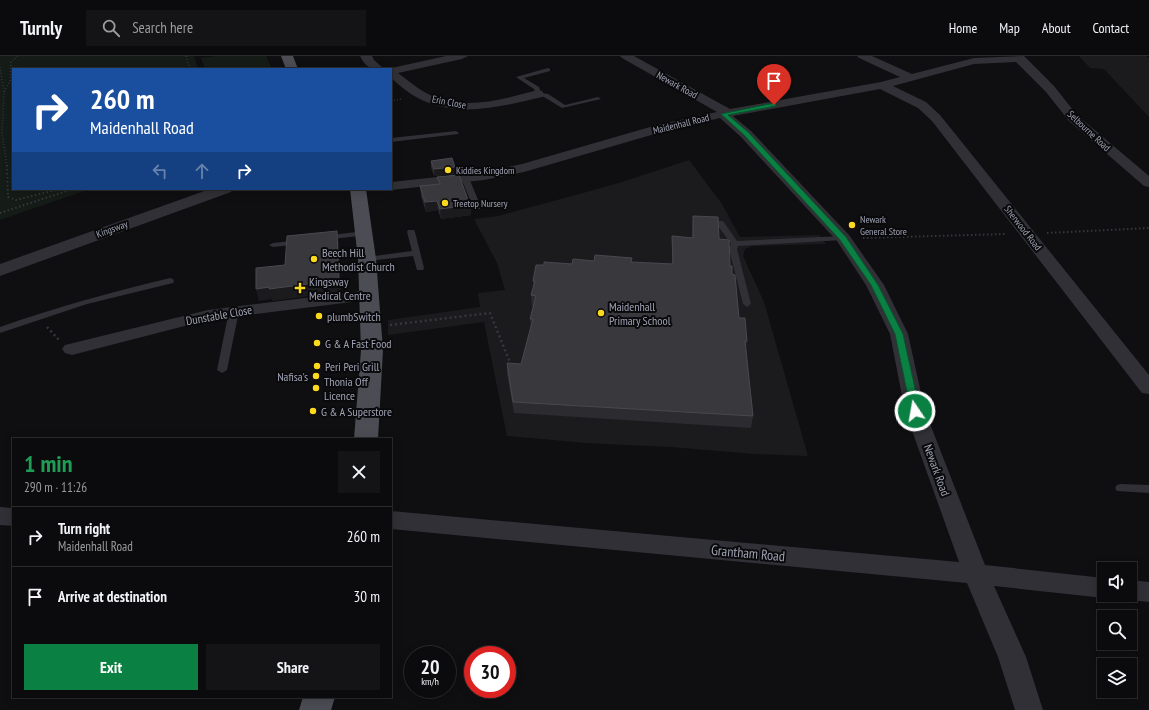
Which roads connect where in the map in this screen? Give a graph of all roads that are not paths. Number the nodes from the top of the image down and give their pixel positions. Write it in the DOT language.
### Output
graph roads {
  1 [pos="287,56"];
  2 [pos="366,56"];
  3 [pos="462,56"];
  4 [pos="626,56"];
  5 [pos="863,56"];
  6 [pos="1018,57"];
  7 [pos="292,68"];
  8 [pos="377,68"];
  9 [pos="548,70"];
  10 [pos="392,72"];
  11 [pos="392,73"];
  12 [pos="912,78"];
  13 [pos="882,85"];
  14 [pos="538,94"];
  15 [pos="598,99"];
  16 [pos="725,113"];
  17 [pos="456,132"];
  18 [pos="392,140"];
  19 [pos="465,178"];
  20 [pos="1149,183"];
  21 [pos="392,186"];
  22 [pos="222,190"];
  23 [pos="360,190"];
  24 [pos="477,207"];
  25 [pos="720,223"];
  26 [pos="411,232"];
  27 [pos="364,233"];
  28 [pos="843,238"];
  29 [pos="735,244"];
  30 [pos="273,245"];
  31 [pos="416,253"];
  32 [pos="367,259"];
  33 [pos="420,268"];
  34 [pos="0,270"];
  35 [pos="170,281"];
  36 [pos="370,295"];
  37 [pos="747,304"];
  38 [pos="234,311"];
  39 [pos="0,330"];
  40 [pos="72,349"];
  41 [pos="222,370"];
  42 [pos="1149,388"];
  43 [pos="366,438"];
  44 [pos="1122,488"];
  45 [pos="1149,489"];
  46 [pos="0,516"];
  47 [pos="12,517"];
  48 [pos="392,520"];
  49 [pos="976,574"];
  50 [pos="1097,587"];
  51 [pos="1137,591"];
  52 [pos="1149,592"];
  53 [pos="319,698"];
  54 [pos="316,710"];
  55 [pos="1029,710"];
  1 -- 7 [label="main road"];
  2 -- 8 [label="street"];
  3 -- 10 [label="street"];
  4 -- 16 [label="street, Newark Road"];
  5 -- 12 [label="street"];
  6 -- 12 [label="street, Maidenhall Road"];
  6 -- 20 [label="street, Selbourne Road"];
  9 -- 14 [label="lane"];
  11 -- 14 [label="street, Erin Close"];
  12 -- 13 [label="street, Maidenhall Road"];
  13 -- 16 [label="street, Maidenhall Road"];
  13 -- 42 [label="street, Sherwood Road"];
  14 -- 15 [label="lane"];
  16 -- 19 [label="street, Maidenhall Road"];
  16 -- 28 [label="street, Newark Road"];
  17 -- 18 [label="lane"];
  19 -- 21 [label="street, Maidenhall Road"];
  19 -- 24 [label="lane"];
  22 -- 34 [label="street, Kingsway"];
  23 -- 27 [label="main road"];
  25 -- 29 [label="lane"];
  26 -- 31 [label="lane"];
  27 -- 30 [label="lane"];
  27 -- 32 [label="main road"];
  28 -- 29 [label="lane"];
  28 -- 49 [label="street, Newark Road"];
  29 -- 37 [label="lane"];
  31 -- 32 [label="lane"];
  31 -- 33 [label="lane"];
  32 -- 36 [label="main road"];
  35 -- 39 [label="lane"];
  36 -- 38 [label="street, Dunstable Close"];
  36 -- 43 [label="main road"];
  38 -- 40 [label="street, Dunstable Close"];
  38 -- 41 [label="lane"];
  44 -- 45 [label="lane"];
  46 -- 47 [label="street"];
  48 -- 49 [label="street, Grantham Road"];
  49 -- 50 [label="street, Grantham Road"];
  49 -- 55 [label="street, Newark Road"];
  51 -- 52 [label="street"];
  53 -- 54 [label="main road"];
}
